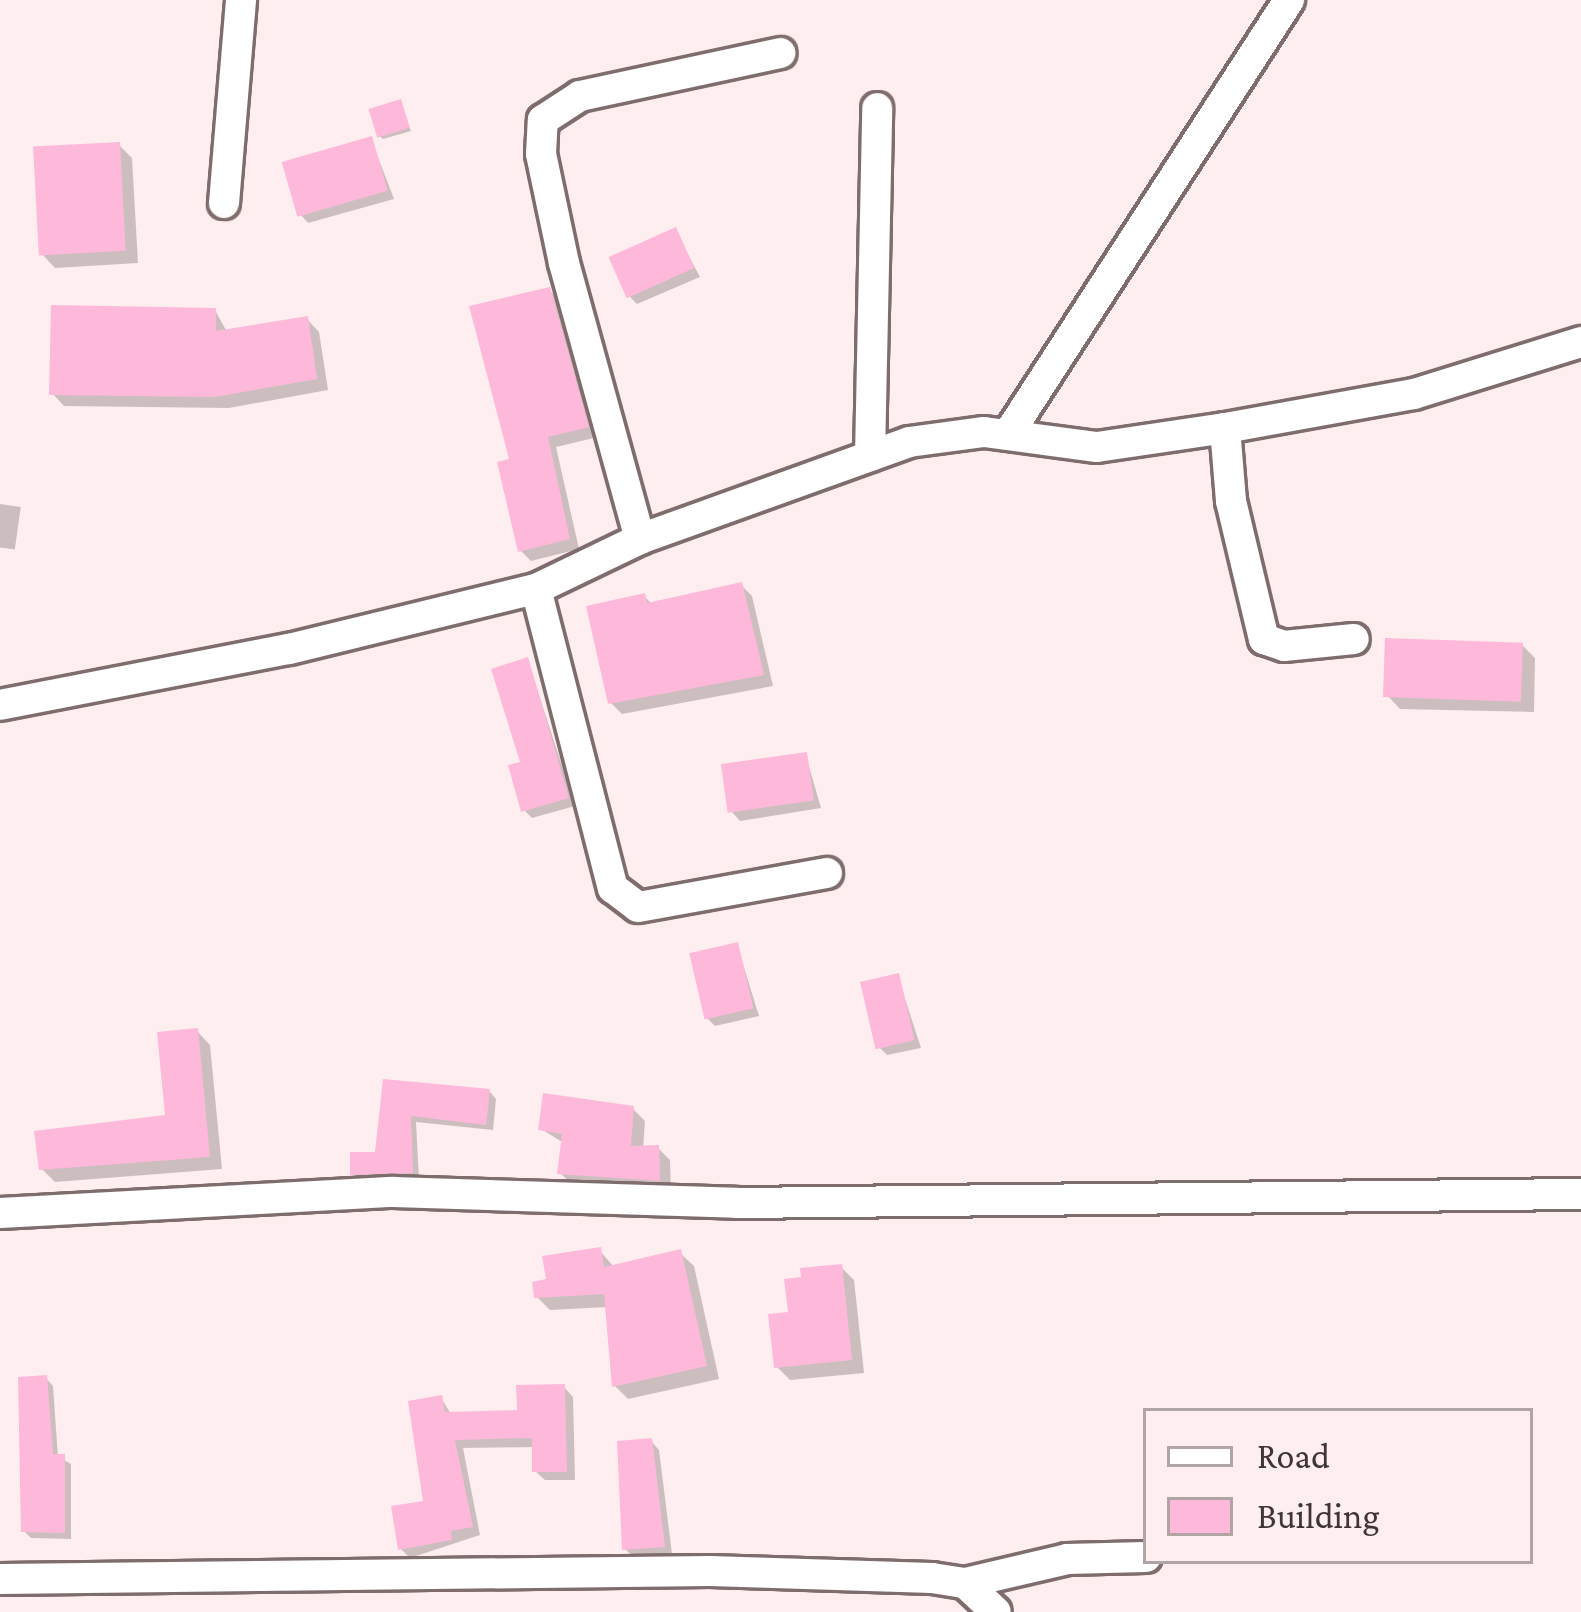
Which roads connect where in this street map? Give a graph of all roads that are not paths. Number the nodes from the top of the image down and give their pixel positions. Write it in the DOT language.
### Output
graph roads {
  1 [pos="241,0"];
  2 [pos="1289,0"];
  3 [pos="780,52"];
  4 [pos="877,108"];
  5 [pos="224,202"];
  6 [pos="1581,342"];
  7 [pos="1225,428"];
  8 [pos="1009,433"];
  9 [pos="870,456"];
  10 [pos="640,538"];
  11 [pos="536,589"];
  12 [pos="1354,639"];
  13 [pos="0,705"];
  14 [pos="827,873"];
  15 [pos="1581,1194"];
  16 [pos="0,1213"];
  17 [pos="1143,1557"];
  18 [pos="0,1579"];
  19 [pos="965,1583"];
  20 [pos="996,1612"];
  1 -- 5 [label="street"];
  2 -- 8 [label="street"];
  3 -- 10 [label="street"];
  4 -- 9 [label="street"];
  6 -- 7 [label="street"];
  7 -- 8 [label="street"];
  7 -- 12 [label="street"];
  8 -- 9 [label="street"];
  9 -- 10 [label="street"];
  10 -- 11 [label="street"];
  11 -- 13 [label="street"];
  11 -- 14 [label="street"];
  15 -- 16 [label="street"];
  17 -- 19 [label="street"];
  18 -- 19 [label="street"];
  19 -- 20 [label="street"];
}
